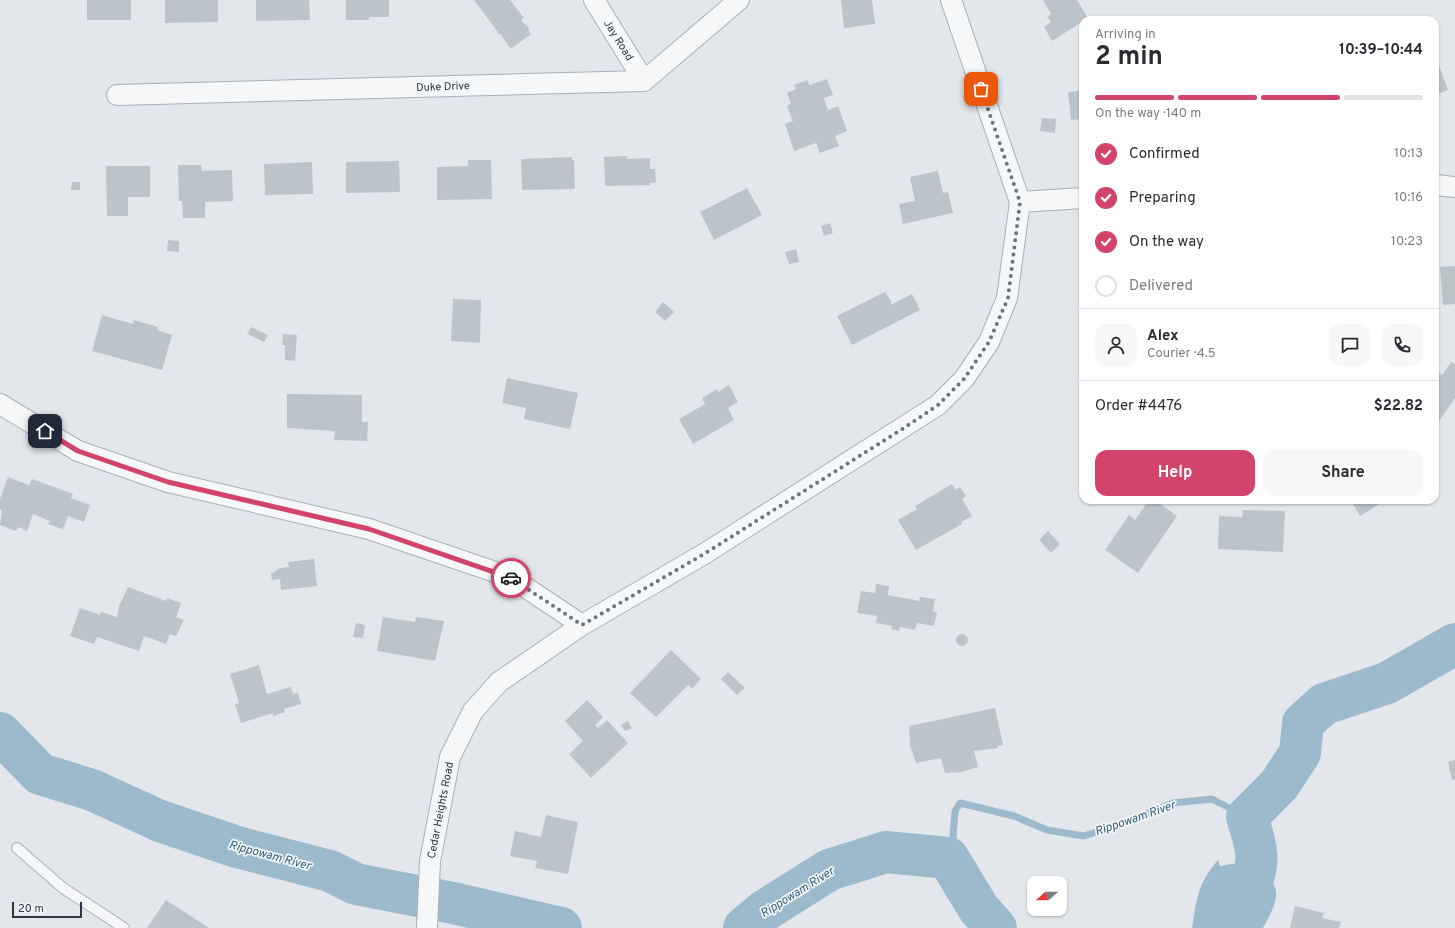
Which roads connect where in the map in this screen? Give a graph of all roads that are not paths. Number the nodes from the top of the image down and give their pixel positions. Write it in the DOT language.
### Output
graph roads {
  1 [pos="594,0"];
  2 [pos="739,0"];
  3 [pos="951,0"];
  4 [pos="644,81"];
  5 [pos="117,95"];
  6 [pos="1439,185"];
  7 [pos="1455,187"];
  8 [pos="1079,198"];
  9 [pos="1020,202"];
  10 [pos="0,404"];
  11 [pos="582,625"];
  12 [pos="17,848"];
  13 [pos="124,928"];
  14 [pos="427,928"];
  1 -- 4 [label="street, Jay Road"];
  2 -- 4 [label="street"];
  3 -- 9 [label="street, Cedar Heights Road"];
  4 -- 5 [label="street, Duke Drive"];
  6 -- 7 [label="street"];
  8 -- 9 [label="street"];
  9 -- 11 [label="street, Cedar Heights Road"];
  10 -- 11 [label="street"];
  11 -- 14 [label="street, Cedar Heights Road"];
  12 -- 13 [label="lane"];
}
